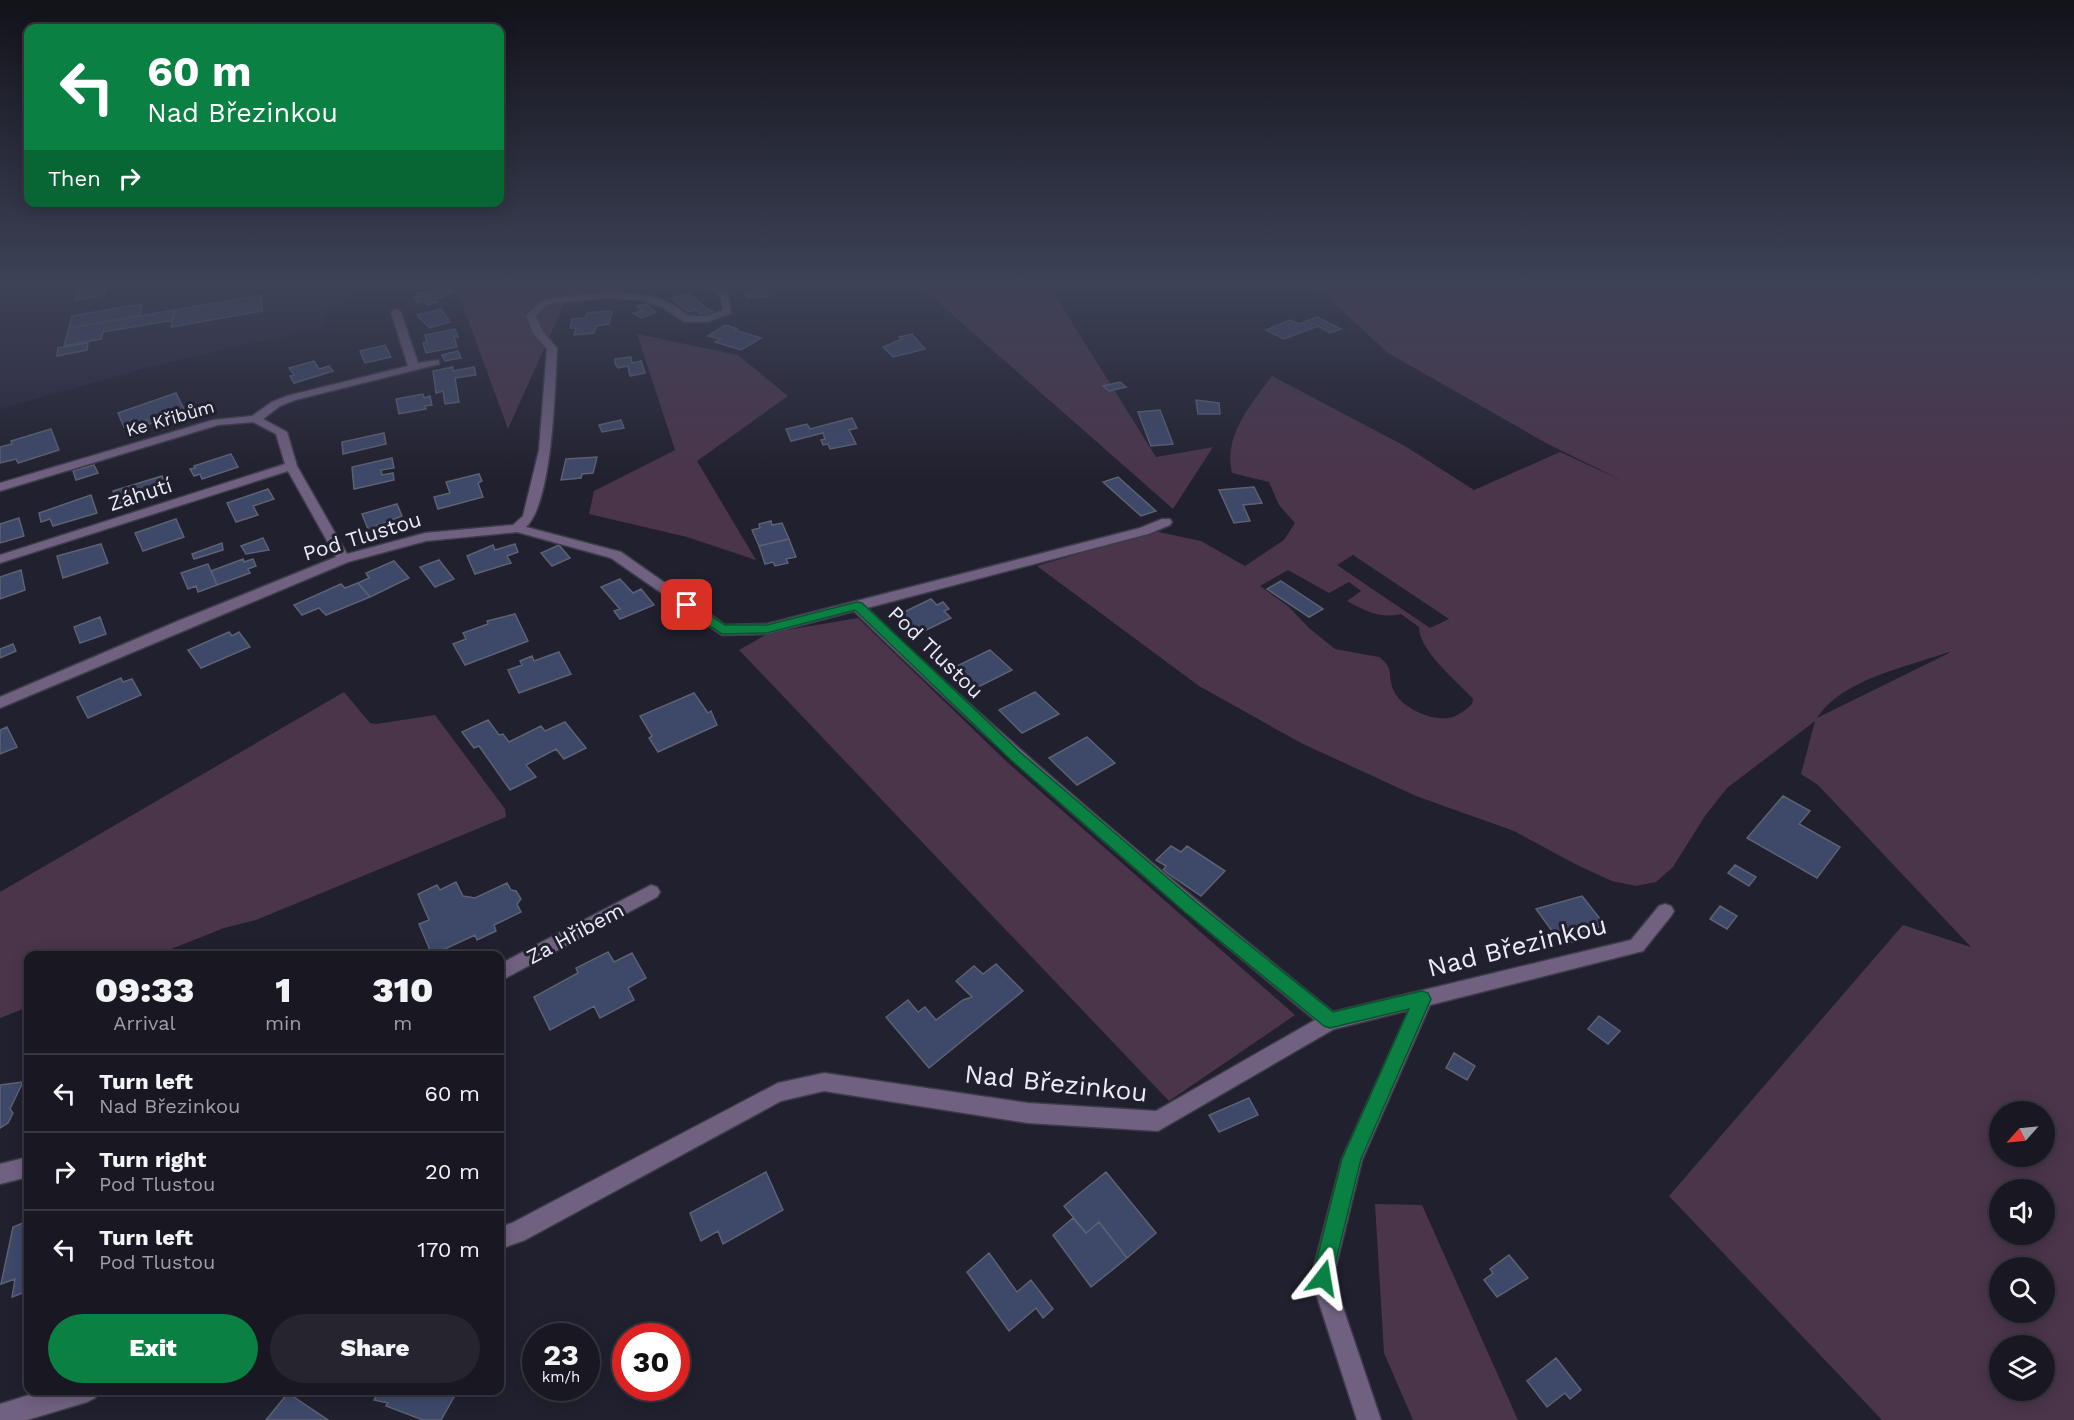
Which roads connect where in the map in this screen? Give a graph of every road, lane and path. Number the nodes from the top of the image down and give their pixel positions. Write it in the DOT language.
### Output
graph roads {
  1 [pos="408,347"];
  2 [pos="551,347"];
  3 [pos="435,362"];
  4 [pos="414,367"];
  5 [pos="255,419"];
  6 [pos="291,466"];
  7 [pos="0,487"];
  8 [pos="1166,522"];
  9 [pos="517,528"];
  10 [pos="0,559"];
  11 [pos="343,559"];
  12 [pos="857,606"];
  13 [pos="0,703"];
  14 [pos="651,892"];
  15 [pos="1665,911"];
  16 [pos="504,971"];
  17 [pos="1422,999"];
  18 [pos="1330,1021"];
  19 [pos="24,1168"];
  20 [pos="0,1174"];
  21 [pos="504,1237"];
  22 [pos="70,1395"];
  23 [pos="0,1416"];
  24 [pos="1369,1420"];
  1 -- 4 [label="street"];
  2 -- 9 [label="street"];
  3 -- 4 [label="street"];
  4 -- 5 [label="street"];
  5 -- 6 [label="street"];
  5 -- 7 [label="street, Ke Křibům"];
  6 -- 10 [label="street, Záhutí"];
  6 -- 11 [label="street"];
  8 -- 12 [label="street"];
  9 -- 11 [label="street, Pod Tlustou"];
  9 -- 12 [label="street, Pod Tlustou"];
  11 -- 13 [label="street, Pod Tlustou"];
  12 -- 18 [label="street, Pod Tlustou"];
  14 -- 16 [label="street, Za Hřibem"];
  15 -- 17 [label="street, Nad Březinkou"];
  17 -- 18 [label="street, Nad Březinkou"];
  17 -- 24 [label="street"];
  18 -- 21 [label="street, Nad Březinkou"];
  19 -- 20 [label="street"];
  22 -- 23 [label="street"];
}
